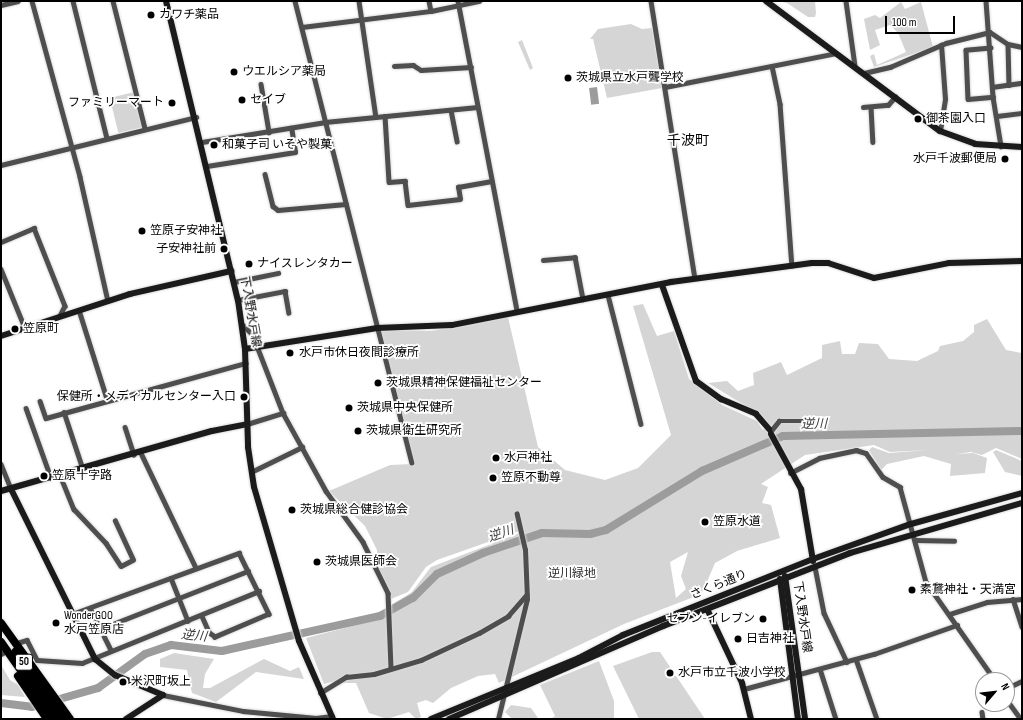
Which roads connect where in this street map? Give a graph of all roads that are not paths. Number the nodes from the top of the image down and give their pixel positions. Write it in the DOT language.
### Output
graph roads {
  1 [pos="18,1"];
  2 [pos="32,1"];
  3 [pos="73,1"];
  4 [pos="113,1"];
  5 [pos="166,1"];
  6 [pos="295,1"];
  7 [pos="360,1"];
  8 [pos="429,1"];
  9 [pos="479,1"];
  10 [pos="651,1"];
  11 [pos="766,1"];
  12 [pos="846,1"];
  13 [pos="986,1"];
  14 [pos="458,3"];
  15 [pos="1,5"];
  16 [pos="431,11"];
  17 [pos="362,20"];
  18 [pos="302,27"];
  19 [pos="990,32"];
  20 [pos="1008,44"];
  21 [pos="941,45"];
  22 [pos="1022,47"];
  23 [pos="991,48"];
  24 [pos="836,52"];
  25 [pos="394,66"];
  26 [pos="772,66"];
  27 [pos="855,66"];
  28 [pos="471,67"];
  29 [pos="864,73"];
  30 [pos="1022,83"];
  31 [pos="261,84"];
  32 [pos="1009,85"];
  33 [pos="665,87"];
  34 [pos="992,87"];
  35 [pos="895,97"];
  36 [pos="993,97"];
  37 [pos="477,107"];
  38 [pos="863,107"];
  39 [pos="871,107"];
  40 [pos="451,110"];
  41 [pos="1022,113"];
  42 [pos="385,116"];
  43 [pos="997,116"];
  44 [pos="196,117"];
  45 [pos="376,117"];
  46 [pos="325,122"];
  47 [pos="146,128"];
  48 [pos="291,128"];
  49 [pos="940,130"];
  50 [pos="269,132"];
  51 [pos="107,138"];
  52 [pos="457,141"];
  53 [pos="202,142"];
  54 [pos="874,142"];
  55 [pos="1001,146"];
  56 [pos="1022,147"];
  57 [pos="70,148"];
  58 [pos="1,165"];
  59 [pos="208,166"];
  60 [pos="265,174"];
  61 [pos="491,182"];
  62 [pos="346,204"];
  63 [pos="1,242"];
  64 [pos="543,260"];
  65 [pos="1022,261"];
  66 [pos="792,266"];
  67 [pos="1,269"];
  68 [pos="231,271"];
  69 [pos="278,273"];
  70 [pos="695,278"];
  71 [pos="3,281"];
  72 [pos="234,282"];
  73 [pos="662,285"];
  74 [pos="608,295"];
  75 [pos="583,299"];
  76 [pos="238,300"];
  77 [pos="108,301"];
  78 [pos="79,310"];
  79 [pos="517,310"];
  80 [pos="289,313"];
  81 [pos="60,316"];
  82 [pos="242,324"];
  83 [pos="25,328"];
  84 [pos="377,328"];
  85 [pos="1,336"];
  86 [pos="254,336"];
  87 [pos="257,346"];
  88 [pos="245,349"];
  89 [pos="246,363"];
  90 [pos="107,399"];
  91 [pos="40,401"];
  92 [pos="26,408"];
  93 [pos="64,412"];
  94 [pos="283,413"];
  95 [pos="815,421"];
  96 [pos="247,424"];
  97 [pos="641,424"];
  98 [pos="125,427"];
  99 [pos="770,432"];
  100 [pos="302,447"];
  101 [pos="141,453"];
  102 [pos="134,455"];
  103 [pos="412,462"];
  104 [pos="1,464"];
  105 [pos="83,469"];
  106 [pos="251,472"];
  107 [pos="790,473"];
  108 [pos="60,475"];
  109 [pos="51,478"];
  110 [pos="11,489"];
  111 [pos="1,491"];
  112 [pos="1022,493"];
  113 [pos="1022,503"];
  114 [pos="517,514"];
  115 [pos="115,521"];
  116 [pos="911,524"];
  117 [pos="913,532"];
  118 [pos="915,540"];
  119 [pos="954,541"];
  120 [pos="813,559"];
  121 [pos="815,567"];
  122 [pos="196,568"];
  123 [pos="248,571"];
  124 [pos="782,572"];
  125 [pos="171,578"];
  126 [pos="787,579"];
  127 [pos="779,582"];
  128 [pos="259,592"];
  129 [pos="526,595"];
  130 [pos="1013,599"];
  131 [pos="1022,599"];
  132 [pos="180,600"];
  133 [pos="90,608"];
  134 [pos="708,611"];
  135 [pos="72,614"];
  136 [pos="950,614"];
  137 [pos="202,616"];
  138 [pos="188,621"];
  139 [pos="1,623"];
  140 [pos="957,625"];
  141 [pos="1022,627"];
  142 [pos="100,629"];
  143 [pos="1,630"];
  144 [pos="1,642"];
  145 [pos="17,643"];
  146 [pos="110,650"];
  147 [pos="2,652"];
  148 [pos="95,659"];
  149 [pos="856,660"];
  150 [pos="847,662"];
  151 [pos="391,668"];
  152 [pos="820,669"];
  153 [pos="989,672"];
  154 [pos="799,674"];
  155 [pos="792,676"];
  156 [pos="505,688"];
  157 [pos="744,689"];
  158 [pos="320,693"];
  159 [pos="163,695"];
  160 [pos="43,696"];
  161 [pos="503,697"];
  162 [pos="1015,711"];
  163 [pos="982,712"];
  164 [pos="333,718"];
  165 [pos="47,719"];
  166 [pos="55,719"];
  167 [pos="63,719"];
  168 [pos="70,719"];
  169 [pos="126,719"];
  170 [pos="431,719"];
  171 [pos="449,719"];
  172 [pos="498,719"];
  173 [pos="751,719"];
  174 [pos="798,719"];
  175 [pos="805,719"];
  176 [pos="836,719"];
  177 [pos="877,719"];
  178 [pos="983,719"];
  179 [pos="1021,719"];
  1 -- 15 [label="street"];
  2 -- 57 [label="street"];
  3 -- 51 [label="street"];
  4 -- 47 [label="street"];
  5 -- 44 [label="street, 下入野水戸線"];
  6 -- 18 [label="street"];
  7 -- 17 [label="street"];
  8 -- 16 [label="street"];
  9 -- 14 [label="street"];
  10 -- 33 [label="street"];
  11 -- 24 [label="street"];
  12 -- 27 [label="street"];
  13 -- 19 [label="street"];
  14 -- 16 [label="street"];
  14 -- 28 [label="street"];
  16 -- 17 [label="street"];
  17 -- 18 [label="street"];
  17 -- 45 [label="street"];
  18 -- 46 [label="street"];
  19 -- 20 [label="street"];
  19 -- 21 [label="street"];
  19 -- 23 [label="street"];
  20 -- 22 [label="street"];
  20 -- 32 [label="street"];
  21 -- 29 [label="street"];
  21 -- 49 [label="street"];
  23 -- 34 [label="street"];
  23 -- 36 [label="street"];
  24 -- 26 [label="street"];
  24 -- 27 [label="street"];
  25 -- 28 [label="street"];
  26 -- 33 [label="street"];
  26 -- 66 [label="street"];
  27 -- 29 [label="street"];
  28 -- 37 [label="street"];
  29 -- 35 [label="street"];
  30 -- 32 [label="street"];
  31 -- 50 [label="street"];
  32 -- 34 [label="street"];
  33 -- 70 [label="street"];
  34 -- 36 [label="street"];
  35 -- 39 [label="street"];
  35 -- 49 [label="street"];
  36 -- 43 [label="street"];
  37 -- 40 [label="street"];
  37 -- 61 [label="street"];
  38 -- 39 [label="street"];
  39 -- 54 [label="street"];
  40 -- 42 [label="street"];
  40 -- 52 [label="street"];
  41 -- 43 [label="street"];
  42 -- 45 [label="street"];
  42 -- 61 [label="street"];
  43 -- 55 [label="street"];
  44 -- 47 [label="street"];
  44 -- 53 [label="street, 下入野水戸線"];
  45 -- 46 [label="street"];
  46 -- 48 [label="street"];
  46 -- 62 [label="street"];
  47 -- 51 [label="street"];
  48 -- 50 [label="street"];
  48 -- 59 [label="street"];
  49 -- 55 [label="street"];
  50 -- 53 [label="street"];
  51 -- 57 [label="street"];
  53 -- 59 [label="street, 下入野水戸線"];
  55 -- 56 [label="street"];
  57 -- 58 [label="street"];
  57 -- 77 [label="street"];
  59 -- 68 [label="street, 下入野水戸線"];
  60 -- 62 [label="street"];
  61 -- 79 [label="street"];
  62 -- 84 [label="street"];
  63 -- 81 [label="street"];
  64 -- 75 [label="street"];
  65 -- 66 [label="street"];
  66 -- 70 [label="street"];
  67 -- 71 [label="street"];
  68 -- 72 [label="street, 下入野水戸線"];
  68 -- 77 [label="street"];
  69 -- 72 [label="street"];
  70 -- 73 [label="street"];
  71 -- 83 [label="street"];
  72 -- 76 [label="street, 下入野水戸線"];
  73 -- 74 [label="street"];
  73 -- 99 [label="street"];
  74 -- 75 [label="street"];
  74 -- 97 [label="street"];
  75 -- 79 [label="street"];
  76 -- 80 [label="street"];
  76 -- 82 [label="street, 下入野水戸線"];
  77 -- 78 [label="street"];
  78 -- 81 [label="street"];
  78 -- 90 [label="street"];
  79 -- 84 [label="street"];
  81 -- 83 [label="street"];
  82 -- 86 [label="street"];
  82 -- 88 [label="street, 下入野水戸線"];
  83 -- 85 [label="street"];
  84 -- 87 [label="street"];
  84 -- 103 [label="street"];
  87 -- 88 [label="street"];
  87 -- 94 [label="street"];
  88 -- 89 [label="street, 下入野水戸線"];
  89 -- 90 [label="street"];
  89 -- 96 [label="street, 下入野水戸線"];
  90 -- 93 [label="street"];
  91 -- 93 [label="street"];
  92 -- 109 [label="street"];
  93 -- 105 [label="street"];
  94 -- 96 [label="street"];
  94 -- 100 [label="street"];
  95 -- 99 [label="street"];
  96 -- 101 [label="street"];
  96 -- 106 [label="street, 下入野水戸線"];
  98 -- 102 [label="street"];
  99 -- 107 [label="street"];
  100 -- 106 [label="street"];
  100 -- 151 [label="street"];
  101 -- 102 [label="street"];
  101 -- 122 [label="street"];
  102 -- 105 [label="street"];
  104 -- 110 [label="street"];
  105 -- 108 [label="street"];
  106 -- 158 [label="street, 下入野水戸線"];
  107 -- 116 [label="street"];
  107 -- 120 [label="street"];
  108 -- 109 [label="street"];
  108 -- 115 [label="street"];
  109 -- 110 [label="street"];
  110 -- 111 [label="street"];
  110 -- 135 [label="street"];
  112 -- 116 [label="street, さくら通り"];
  113 -- 117 [label="street, さくら通り"];
  114 -- 129 [label="street"];
  116 -- 117 [label="street"];
  116 -- 120 [label="street, さくら通り"];
  117 -- 118 [label="street"];
  117 -- 121 [label="street, さくら通り"];
  118 -- 119 [label="street"];
  118 -- 136 [label="street"];
  120 -- 121 [label="street"];
  120 -- 124 [label="street, さくら通り"];
  121 -- 126 [label="street, さくら通り"];
  121 -- 150 [label="street"];
  122 -- 123 [label="street"];
  122 -- 125 [label="street"];
  123 -- 128 [label="street"];
  123 -- 132 [label="street"];
  124 -- 126 [label="street, 下入野水戸線"];
  124 -- 127 [label="street, 下入野水戸線"];
  124 -- 156 [label="street, さくら通り"];
  125 -- 132 [label="street"];
  125 -- 133 [label="street"];
  126 -- 127 [label="street, さくら通り"];
  126 -- 154 [label="street, 下入野水戸線"];
  127 -- 134 [label="street, さくら通り"];
  127 -- 155 [label="street, 下入野水戸線"];
  128 -- 137 [label="street"];
  128 -- 137 [label="street"];
  129 -- 151 [label="street"];
  129 -- 156 [label="street"];
  130 -- 131 [label="street"];
  130 -- 136 [label="street"];
  130 -- 141 [label="street"];
  132 -- 138 [label="street"];
  132 -- 142 [label="street"];
  133 -- 135 [label="street"];
  133 -- 142 [label="street"];
  134 -- 157 [label="street"];
  134 -- 161 [label="street, さくら通り"];
  135 -- 148 [label="street"];
  136 -- 140 [label="street"];
  137 -- 138 [label="street"];
  138 -- 146 [label="street"];
  139 -- 145 [label="highway"];
  140 -- 149 [label="street"];
  140 -- 153 [label="street"];
  142 -- 146 [label="street"];
  143 -- 160 [label="highway, 50"];
  144 -- 160 [label="highway, 50"];
  145 -- 148 [label="street"];
  145 -- 160 [label="highway"];
  146 -- 148 [label="street"];
  147 -- 160 [label="highway"];
  148 -- 159 [label="street"];
  149 -- 150 [label="street"];
  149 -- 177 [label="street"];
  150 -- 152 [label="street"];
  151 -- 158 [label="street"];
  152 -- 154 [label="street"];
  152 -- 176 [label="street"];
  154 -- 155 [label="street"];
  154 -- 175 [label="street, 下入野水戸線"];
  155 -- 157 [label="street"];
  155 -- 174 [label="street, 下入野水戸線"];
  156 -- 161 [label="street"];
  156 -- 170 [label="street, さくら通り"];
  157 -- 173 [label="street"];
  158 -- 164 [label="street"];
  159 -- 164 [label="street"];
  159 -- 169 [label="street"];
  160 -- 165 [label="highway"];
  160 -- 166 [label="highway, 50"];
  160 -- 167 [label="highway, 50"];
  160 -- 168 [label="highway"];
  161 -- 171 [label="street, さくら通り"];
  161 -- 172 [label="street"];
  162 -- 179 [label="street"];
  163 -- 178 [label="street"];
}
